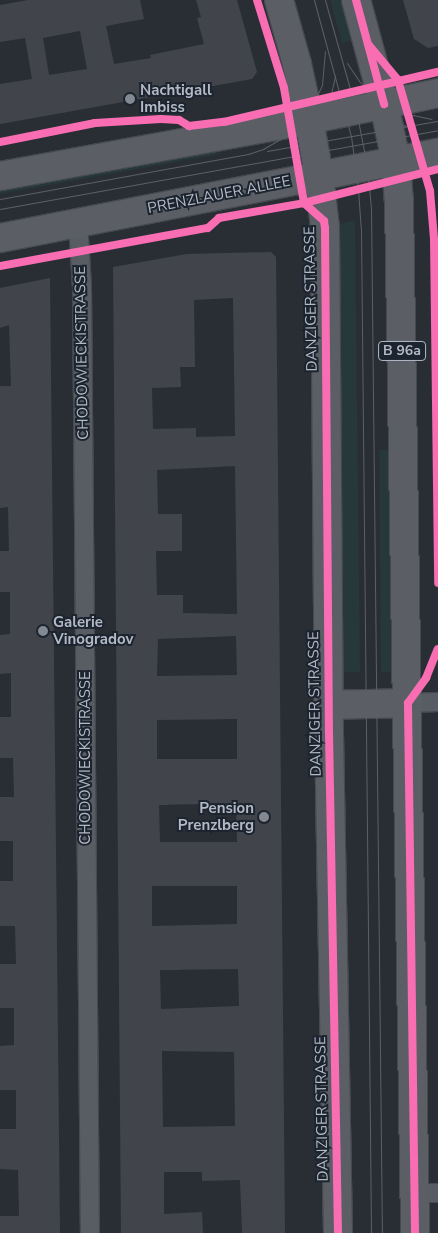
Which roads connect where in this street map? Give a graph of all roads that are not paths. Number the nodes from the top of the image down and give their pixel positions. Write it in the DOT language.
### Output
graph roads {
  1 [pos="279,0"];
  2 [pos="356,0"];
  3 [pos="438,93"];
  4 [pos="384,104"];
  5 [pos="309,120"];
  6 [pos="438,153"];
  7 [pos="396,161"];
  8 [pos="319,175"];
  9 [pos="0,176"];
  10 [pos="78,222"];
  11 [pos="0,238"];
  12 [pos="438,702"];
  13 [pos="408,703"];
  14 [pos="328,704"];
  15 [pos="427,1193"];
  16 [pos="90,1233"];
  17 [pos="338,1233"];
  18 [pos="416,1233"];
  1 -- 5 [label="main road, DANZIGER STRASSE"];
  2 -- 4 [label="main road, B 96a"];
  3 -- 4 [label="main road"];
  4 -- 5 [label="main road"];
  4 -- 7 [label="main road, B 96a"];
  5 -- 8 [label="main road, DANZIGER STRASSE"];
  5 -- 9 [label="main road"];
  6 -- 7 [label="main road, PRENZLAUER ALLEE"];
  7 -- 8 [label="main road, PRENZLAUER ALLEE"];
  7 -- 13 [label="main road, B 96a"];
  8 -- 10 [label="main road, PRENZLAUER ALLEE"];
  8 -- 14 [label="main road, DANZIGER STRASSE"];
  10 -- 11 [label="main road, PRENZLAUER ALLEE"];
  10 -- 16 [label="street, CHODOWIECKISTRASSE"];
  12 -- 13 [label="street"];
  13 -- 14 [label="main road"];
  13 -- 15 [label="main road, B 96a"];
  14 -- 17 [label="main road, DANZIGER STRASSE"];
  15 -- 18 [label="main road, B 96a"];
}
